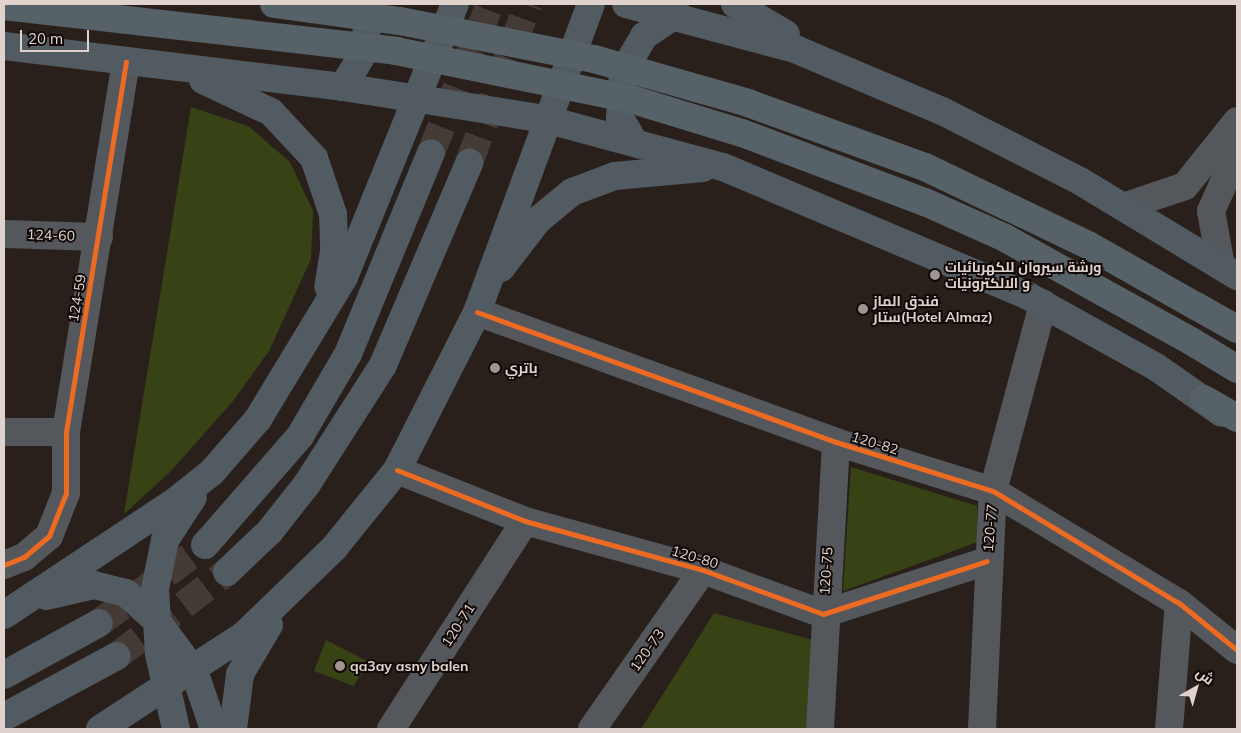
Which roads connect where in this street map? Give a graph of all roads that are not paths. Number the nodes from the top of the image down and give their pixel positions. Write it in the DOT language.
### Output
graph roads {
  1 [pos="274,4"];
  2 [pos="370,4"];
  3 [pos="455,4"];
  4 [pos="591,4"];
  5 [pos="626,4"];
  6 [pos="735,4"];
  7 [pos="4,6"];
  8 [pos="677,14"];
  9 [pos="4,46"];
  10 [pos="126,62"];
  11 [pos="166,66"];
  12 [pos="342,87"];
  13 [pos="416,99"];
  14 [pos="942,111"];
  15 [pos="545,119"];
  16 [pos="1237,120"];
  17 [pos="634,142"];
  18 [pos="431,152"];
  19 [pos="469,163"];
  20 [pos="723,166"];
  21 [pos="1234,166"];
  22 [pos="1123,207"];
  23 [pos="4,234"];
  24 [pos="99,237"];
  25 [pos="1229,271"];
  26 [pos="488,285"];
  27 [pos="1043,304"];
  28 [pos="477,312"];
  29 [pos="323,313"];
  30 [pos="1237,329"];
  31 [pos="1237,369"];
  32 [pos="1204,400"];
  33 [pos="1237,418"];
  34 [pos="1237,425"];
  35 [pos="4,432"];
  36 [pos="66,432"];
  37 [pos="836,442"];
  38 [pos="398,470"];
  39 [pos="212,472"];
  40 [pos="993,492"];
  41 [pos="525,521"];
  42 [pos="205,545"];
  43 [pos="987,561"];
  44 [pos="4,565"];
  45 [pos="703,570"];
  46 [pos="226,572"];
  47 [pos="304,579"];
  48 [pos="33,599"];
  49 [pos="1179,603"];
  50 [pos="823,614"];
  51 [pos="4,615"];
  52 [pos="156,620"];
  53 [pos="99,623"];
  54 [pos="1237,650"];
  55 [pos="117,656"];
  56 [pos="194,671"];
  57 [pos="4,675"];
  58 [pos="168,688"];
  59 [pos="4,717"];
  60 [pos="100,729"];
  61 [pos="176,729"];
  62 [pos="214,729"];
  63 [pos="233,729"];
  64 [pos="391,729"];
  65 [pos="592,729"];
  66 [pos="820,729"];
  67 [pos="982,729"];
  68 [pos="1168,729"];
  1 -- 30 [label="highway, bridge"];
  2 -- 12 [label="main road"];
  3 -- 13 [label="main road"];
  4 -- 15 [label="main road"];
  5 -- 8 [label="main road"];
  6 -- 14 [label="main road"];
  7 -- 31 [label="highway, bridge"];
  8 -- 14 [label="main road"];
  8 -- 17 [label="main road"];
  9 -- 10 [label="main road"];
  10 -- 11 [label="main road"];
  10 -- 24 [label="street, 124-59"];
  11 -- 12 [label="main road"];
  11 -- 29 [label="main road"];
  12 -- 13 [label="main road"];
  13 -- 15 [label="main road"];
  13 -- 29 [label="main road"];
  14 -- 22 [label="main road"];
  15 -- 17 [label="main road"];
  15 -- 26 [label="main road"];
  16 -- 22 [label="street"];
  17 -- 20 [label="main road"];
  18 -- 42 [label="main road"];
  19 -- 46 [label="main road"];
  20 -- 26 [label="main road"];
  20 -- 27 [label="main road"];
  21 -- 25 [label="street"];
  22 -- 25 [label="main road"];
  23 -- 24 [label="street, 124-60"];
  24 -- 36 [label="street, 124-59"];
  26 -- 28 [label="main road"];
  27 -- 32 [label="main road"];
  27 -- 40 [label="street, 120-77"];
  28 -- 37 [label="street, 120-82"];
  28 -- 38 [label="main road"];
  29 -- 39 [label="main road"];
  32 -- 33 [label="highway"];
  32 -- 34 [label="main road"];
  35 -- 36 [label="street"];
  36 -- 44 [label="street, 124-59"];
  37 -- 40 [label="street, 120-82"];
  37 -- 50 [label="street, 120-75"];
  38 -- 41 [label="street, 120-80"];
  38 -- 47 [label="main road"];
  39 -- 48 [label="main road"];
  39 -- 52 [label="main road"];
  40 -- 43 [label="street, 120-77"];
  40 -- 49 [label="street, 120-82"];
  41 -- 45 [label="street, 120-80"];
  41 -- 64 [label="street, 120-71"];
  43 -- 50 [label="street"];
  43 -- 67 [label="street, 120-77"];
  45 -- 50 [label="street, 120-80"];
  45 -- 65 [label="street, 120-73"];
  47 -- 56 [label="main road"];
  47 -- 63 [label="main road"];
  48 -- 51 [label="main road"];
  48 -- 52 [label="main road"];
  49 -- 54 [label="street, 120-82"];
  49 -- 68 [label="street"];
  50 -- 66 [label="street, 120-75"];
  52 -- 56 [label="main road"];
  52 -- 58 [label="main road"];
  53 -- 57 [label="main road"];
  55 -- 59 [label="main road"];
  56 -- 58 [label="main road"];
  56 -- 62 [label="main road"];
  58 -- 60 [label="main road"];
  58 -- 61 [label="main road"];
}
